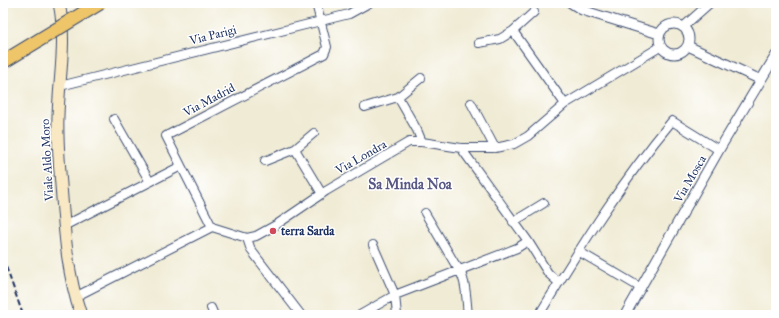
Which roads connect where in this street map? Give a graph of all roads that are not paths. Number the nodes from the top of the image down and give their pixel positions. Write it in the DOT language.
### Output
graph roads {
  1 [pos="100,3"];
  2 [pos="316,3"];
  3 [pos="369,3"];
  4 [pos="571,3"];
  5 [pos="710,3"];
  6 [pos="61,4"];
  7 [pos="534,12"];
  8 [pos="321,21"];
  9 [pos="683,27"];
  10 [pos="513,31"];
  11 [pos="659,34"];
  12 [pos="479,43"];
  13 [pos="688,46"];
  14 [pos="660,47"];
  15 [pos="776,55"];
  16 [pos="3,62"];
  17 [pos="421,78"];
  18 [pos="761,80"];
  19 [pos="60,86"];
  20 [pos="398,97"];
  21 [pos="471,103"];
  22 [pos="565,104"];
  23 [pos="365,107"];
  24 [pos="114,119"];
  25 [pos="314,133"];
  26 [pos="422,142"];
  27 [pos="461,148"];
  28 [pos="495,148"];
  29 [pos="295,149"];
  30 [pos="720,150"];
  31 [pos="265,161"];
  32 [pos="181,166"];
  33 [pos="150,182"];
  34 [pos="322,194"];
  35 [pos="544,203"];
  36 [pos="425,213"];
  37 [pos="513,222"];
  38 [pos="64,226"];
  39 [pos="212,227"];
  40 [pos="247,238"];
  41 [pos="528,241"];
  42 [pos="373,245"];
  43 [pos="578,250"];
  44 [pos="460,270"];
  45 [pos="559,283"];
  46 [pos="641,288"];
  47 [pos="395,295"];
  48 [pos="75,297"];
  49 [pos="81,315"];
  50 [pos="301,315"];
  51 [pos="360,315"];
  52 [pos="397,315"];
  53 [pos="468,315"];
  54 [pos="539,315"];
  55 [pos="625,315"];
  1 -- 16 [label="highway, bridge"];
  2 -- 8 [label="street"];
  3 -- 8 [label="street, Via Parigi"];
  4 -- 11 [label="street"];
  5 -- 9 [label="street"];
  6 -- 19 [label="main road, Viale Aldo Moro"];
  7 -- 10 [label="street"];
  8 -- 19 [label="street, Via Parigi"];
  8 -- 32 [label="street, Via Madrid"];
  9 -- 11 [label="street"];
  9 -- 13 [label="street"];
  10 -- 12 [label="street"];
  10 -- 22 [label="street"];
  11 -- 14 [label="street"];
  13 -- 14 [label="street"];
  13 -- 18 [label="street"];
  14 -- 22 [label="street, Via Londra"];
  15 -- 18 [label="street, Via Mosca"];
  17 -- 20 [label="street"];
  18 -- 30 [label="street, Via Mosca"];
  19 -- 38 [label="main road, Viale Aldo Moro"];
  20 -- 23 [label="street"];
  20 -- 26 [label="street"];
  21 -- 28 [label="street"];
  22 -- 28 [label="street, Via Londra"];
  24 -- 33 [label="street"];
  25 -- 29 [label="street"];
  26 -- 27 [label="street, Via Londra"];
  26 -- 34 [label="street, Via Londra"];
  27 -- 28 [label="street, Via Londra"];
  27 -- 37 [label="street"];
  29 -- 31 [label="street"];
  29 -- 34 [label="street"];
  30 -- 43 [label="street"];
  30 -- 46 [label="street, Via Mosca"];
  32 -- 33 [label="street"];
  32 -- 39 [label="street, Via Madrid"];
  33 -- 38 [label="street"];
  34 -- 40 [label="street, Via Londra"];
  35 -- 37 [label="street"];
  36 -- 44 [label="street"];
  37 -- 41 [label="street"];
  38 -- 48 [label="main road, Viale Aldo Moro"];
  39 -- 40 [label="street"];
  39 -- 48 [label="street"];
  40 -- 50 [label="street"];
  41 -- 44 [label="street"];
  41 -- 45 [label="street"];
  42 -- 47 [label="street"];
  43 -- 45 [label="street"];
  43 -- 46 [label="street"];
  44 -- 47 [label="street"];
  44 -- 53 [label="street"];
  45 -- 54 [label="street"];
  46 -- 55 [label="street, Via Mosca"];
  47 -- 51 [label="street"];
  47 -- 52 [label="street"];
  48 -- 49 [label="main road, Viale Aldo Moro"];
}
